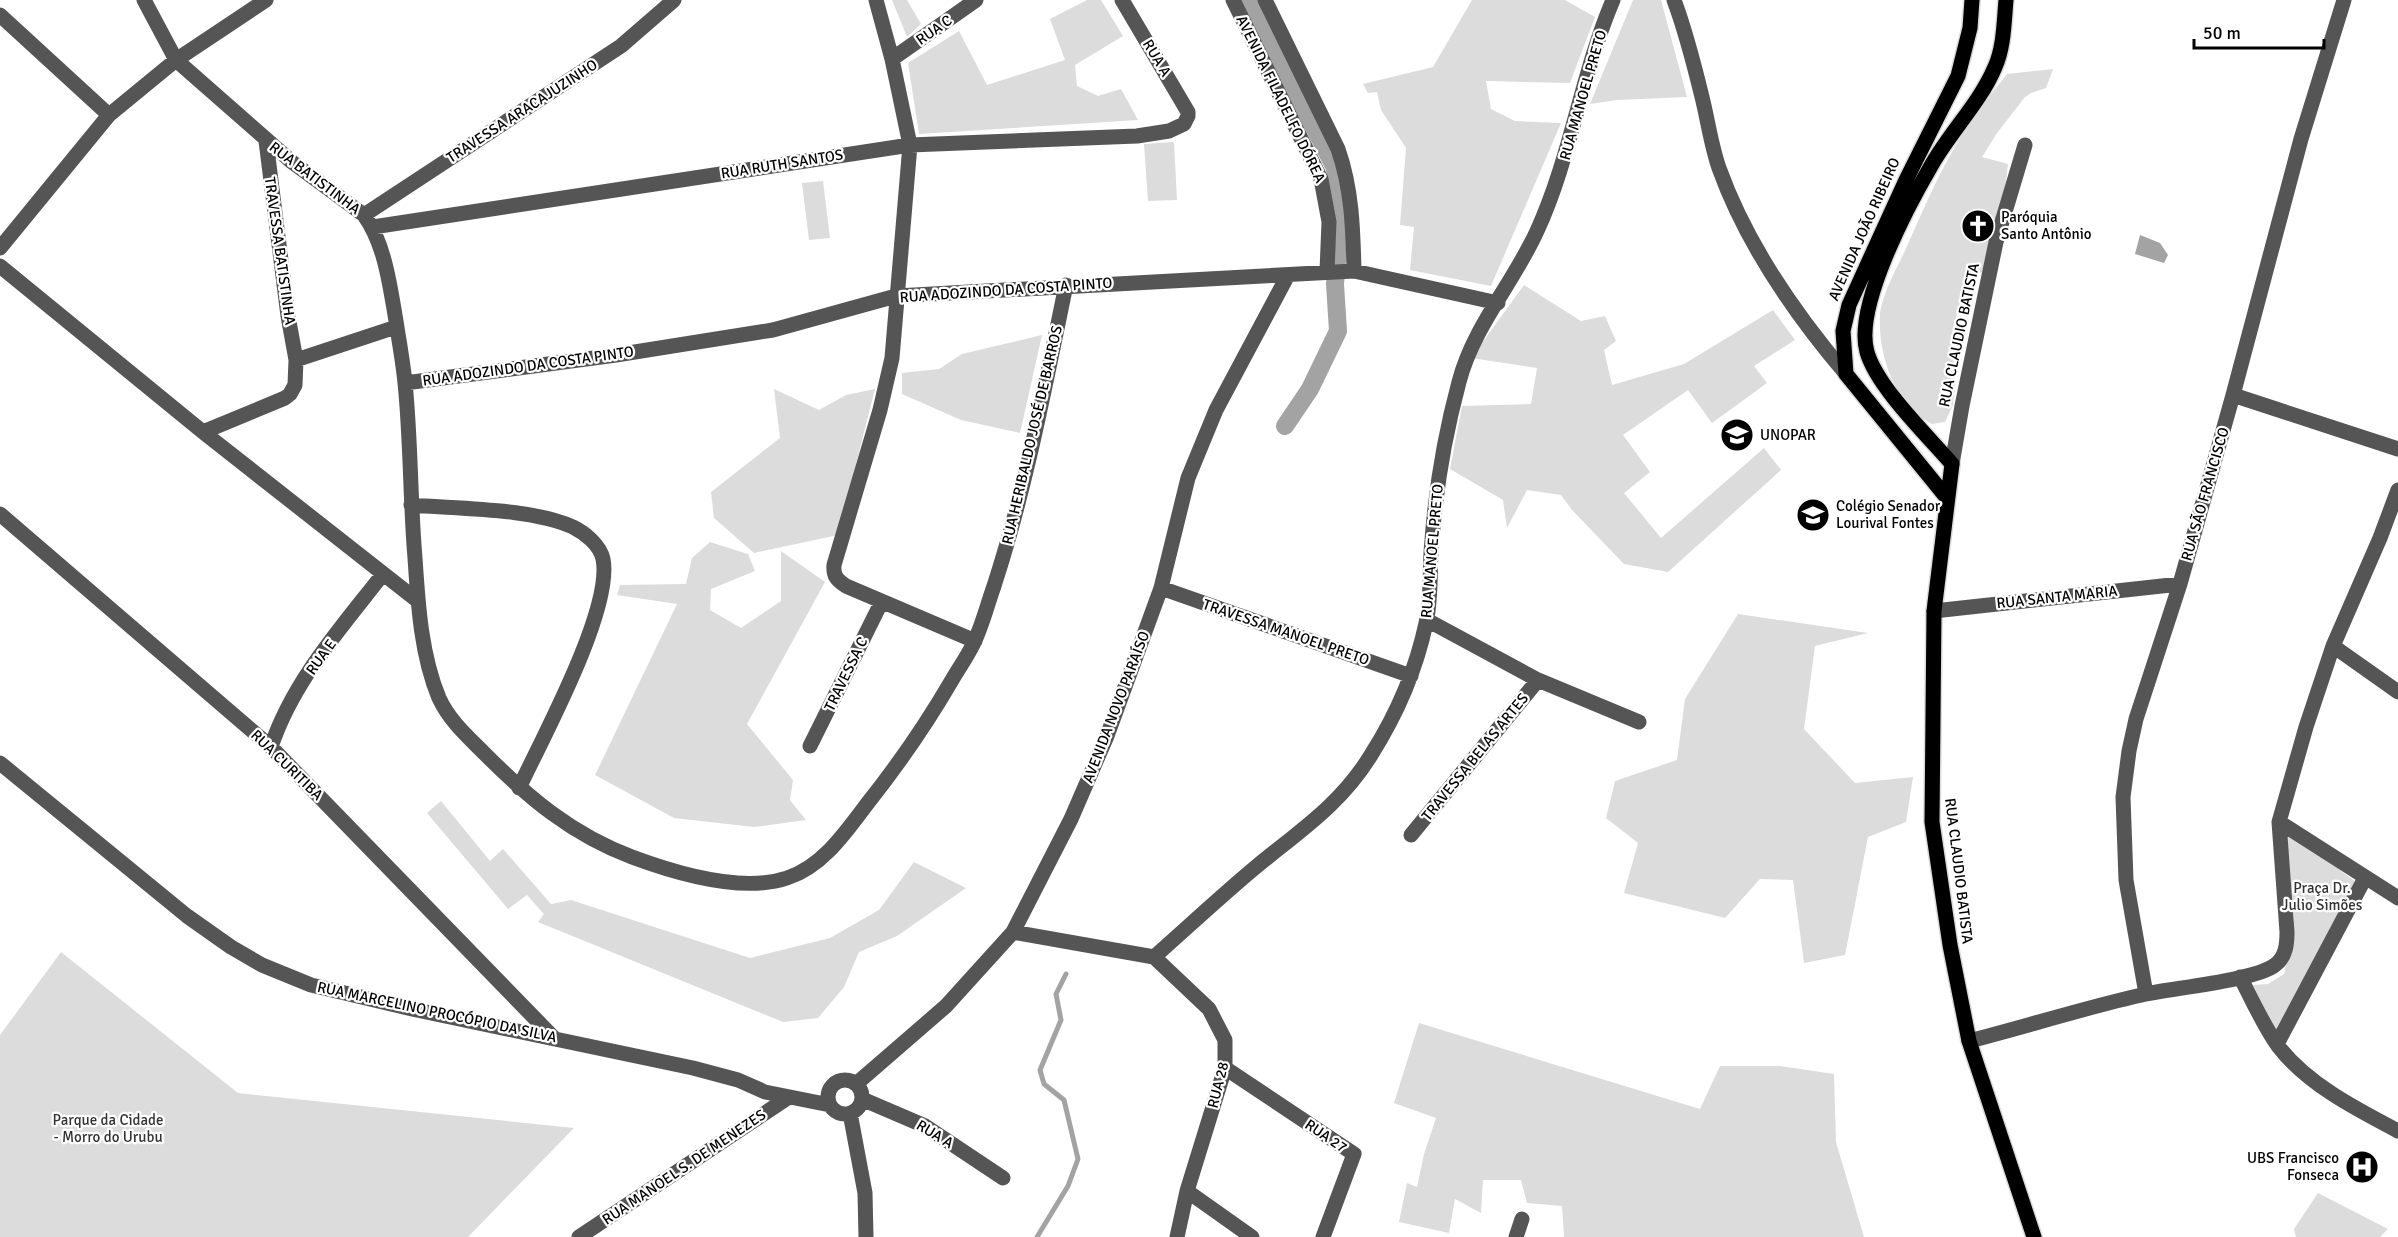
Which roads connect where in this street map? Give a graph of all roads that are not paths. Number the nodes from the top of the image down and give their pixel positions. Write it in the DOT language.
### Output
graph roads {
  1 [pos="144,0"];
  2 [pos="266,0"];
  3 [pos="876,0"];
  4 [pos="976,0"];
  5 [pos="1122,0"];
  6 [pos="1233,0"];
  7 [pos="1265,0"];
  8 [pos="1613,0"];
  9 [pos="1674,0"];
  10 [pos="1972,0"];
  11 [pos="2006,0"];
  12 [pos="2344,0"];
  13 [pos="671,1"];
  14 [pos="0,15"];
  15 [pos="892,59"];
  16 [pos="176,60"];
  17 [pos="109,115"];
  18 [pos="1188,116"];
  19 [pos="266,141"];
  20 [pos="910,145"];
  21 [pos="2025,145"];
  22 [pos="369,221"];
  23 [pos="0,248"];
  24 [pos="0,266"];
  25 [pos="1329,271"];
  26 [pos="1352,271"];
  27 [pos="1288,275"];
  28 [pos="1066,285"];
  29 [pos="897,296"];
  30 [pos="1498,303"];
  31 [pos="396,327"];
  32 [pos="296,360"];
  33 [pos="1846,374"];
  34 [pos="405,383"];
  35 [pos="2233,395"];
  36 [pos="203,432"];
  37 [pos="2398,449"];
  38 [pos="1952,464"];
  39 [pos="2398,490"];
  40 [pos="1947,498"];
  41 [pos="411,505"];
  42 [pos="0,514"];
  43 [pos="383,574"];
  44 [pos="2180,584"];
  45 [pos="1161,588"];
  46 [pos="418,601"];
  47 [pos="881,603"];
  48 [pos="1934,611"];
  49 [pos="1427,620"];
  50 [pos="975,641"];
  51 [pos="2333,646"];
  52 [pos="1412,676"];
  53 [pos="1538,680"];
  54 [pos="2398,692"];
  55 [pos="1639,722"];
  56 [pos="810,746"];
  57 [pos="271,747"];
  58 [pos="0,763"];
  59 [pos="519,788"];
  60 [pos="2279,822"];
  61 [pos="1411,835"];
  62 [pos="2365,878"];
  63 [pos="2398,898"];
  64 [pos="1013,932"];
  65 [pos="1154,957"];
  66 [pos="2240,977"];
  67 [pos="2146,994"];
  68 [pos="554,1038"];
  69 [pos="1969,1041"];
  70 [pos="2277,1044"];
  71 [pos="1225,1068"];
  72 [pos="859,1092"];
  73 [pos="789,1096"];
  74 [pos="830,1105"];
  75 [pos="850,1113"];
  76 [pos="2398,1131"];
  77 [pos="1003,1178"];
  78 [pos="1187,1191"];
  79 [pos="1522,1219"];
  80 [pos="579,1237"];
  81 [pos="866,1237"];
  82 [pos="1177,1237"];
  83 [pos="1252,1237"];
  84 [pos="1323,1237"];
  85 [pos="1516,1237"];
  86 [pos="2034,1237"];
  1 -- 16 [label="street, RUA BATISTINHA"];
  2 -- 16 [label="street"];
  3 -- 15 [label="street"];
  4 -- 15 [label="street, RUA C"];
  5 -- 18 [label="street, RUA A"];
  6 -- 25 [label="street, AVENIDA FILADELFO DÓREA"];
  7 -- 26 [label="street, AVENIDA FILADELFO DÓREA"];
  8 -- 30 [label="street, RUA MANOEL PRETO"];
  9 -- 33 [label="street"];
  10 -- 33 [label="main road, AVENIDA JOÃO RIBEIRO"];
  11 -- 38 [label="main road, AVENIDA JOÃO RIBEIRO"];
  12 -- 35 [label="street, RUA SÃO FRANCISCO"];
  13 -- 22 [label="street, TRAVESSA ARACAJUZINHO"];
  14 -- 17 [label="street"];
  15 -- 20 [label="street"];
  16 -- 17 [label="street"];
  16 -- 19 [label="street, RUA BATISTINHA"];
  17 -- 23 [label="street"];
  18 -- 20 [label="street, RUA RUTH SANTOS"];
  19 -- 22 [label="street, RUA BATISTINHA"];
  19 -- 32 [label="street, TRAVESSA BATISTINHA"];
  20 -- 22 [label="street, RUA RUTH SANTOS"];
  20 -- 29 [label="street"];
  21 -- 38 [label="street, RUA CLAUDIO BATISTA"];
  22 -- 31 [label="street, RUA BATISTINHA"];
  24 -- 36 [label="street"];
  25 -- 26 [label="street, RUA ADOZINDO DA COSTA PINTO"];
  25 -- 27 [label="street, RUA ADOZINDO DA COSTA PINTO"];
  26 -- 30 [label="street, RUA ADOZINDO DA COSTA PINTO"];
  27 -- 28 [label="street, RUA ADOZINDO DA COSTA PINTO"];
  27 -- 45 [label="street, AVENIDA NOVO PARAÍSO"];
  28 -- 29 [label="street, RUA ADOZINDO DA COSTA PINTO"];
  28 -- 50 [label="street, RUA HERIBALDO JOSÉ DE BARROS"];
  29 -- 34 [label="street, RUA ADOZINDO DA COSTA PINTO"];
  29 -- 47 [label="street"];
  30 -- 49 [label="street, RUA MANOEL PRETO"];
  31 -- 32 [label="street"];
  31 -- 34 [label="street, RUA BATISTINHA"];
  32 -- 36 [label="street, TRAVESSA BATISTINHA"];
  33 -- 40 [label="main road"];
  34 -- 41 [label="street, RUA BATISTINHA"];
  35 -- 37 [label="street"];
  35 -- 44 [label="street, RUA SÃO FRANCISCO"];
  36 -- 43 [label="street"];
  38 -- 40 [label="main road"];
  39 -- 51 [label="street"];
  40 -- 48 [label="main road, RUA CLAUDIO BATISTA"];
  41 -- 46 [label="street"];
  41 -- 59 [label="street"];
  42 -- 57 [label="street, RUA CURITIBA"];
  43 -- 46 [label="street"];
  43 -- 57 [label="street, RUA E"];
  44 -- 48 [label="street, RUA SANTA MARIA"];
  44 -- 67 [label="street, RUA SÃO FRANCISCO"];
  45 -- 52 [label="street, TRAVESSA MANOEL PRETO"];
  45 -- 64 [label="street, AVENIDA NOVO PARAÍSO"];
  46 -- 59 [label="street, RUA HERIBALDO JOSÉ DE BARROS"];
  47 -- 50 [label="street"];
  47 -- 56 [label="street, TRAVESSA C"];
  48 -- 69 [label="main road, RUA CLAUDIO BATISTA"];
  49 -- 52 [label="street, RUA MANOEL PRETO"];
  49 -- 53 [label="street, TRAVESSA BELAS ARTES"];
  50 -- 59 [label="street, RUA HERIBALDO JOSÉ DE BARROS"];
  51 -- 54 [label="street"];
  51 -- 60 [label="street"];
  52 -- 65 [label="street, RUA MANOEL PRETO"];
  53 -- 55 [label="street, TRAVESSA BELAS ARTES"];
  53 -- 61 [label="street, TRAVESSA BELAS ARTES"];
  57 -- 68 [label="street, RUA CURITIBA"];
  58 -- 68 [label="street, RUA MARCELINO PROCÓPIO DA SILVA"];
  60 -- 62 [label="street"];
  60 -- 66 [label="street"];
  62 -- 63 [label="street"];
  62 -- 70 [label="street"];
  64 -- 65 [label="street"];
  64 -- 72 [label="street, AVENIDA NOVO PARAÍSO"];
  65 -- 71 [label="street, RUA 28"];
  66 -- 67 [label="street"];
  66 -- 70 [label="street"];
  67 -- 69 [label="street"];
  68 -- 73 [label="street, RUA MARCELINO PROCÓPIO DA SILVA"];
  69 -- 86 [label="main road, RUA CLAUDIO BATISTA"];
  70 -- 76 [label="street"];
  71 -- 78 [label="street, RUA 28"];
  71 -- 84 [label="street, RUA 27"];
  72 -- 74 [label="street"];
  72 -- 75 [label="street"];
  72 -- 77 [label="street, RUA A"];
  73 -- 74 [label="street, RUA MARCELINO PROCÓPIO DA SILVA"];
  73 -- 80 [label="street, RUA MANOEL S. DE MENEZES"];
  74 -- 75 [label="street"];
  75 -- 81 [label="street"];
  78 -- 82 [label="street, RUA 28"];
  78 -- 83 [label="street"];
  79 -- 85 [label="street"];
}
